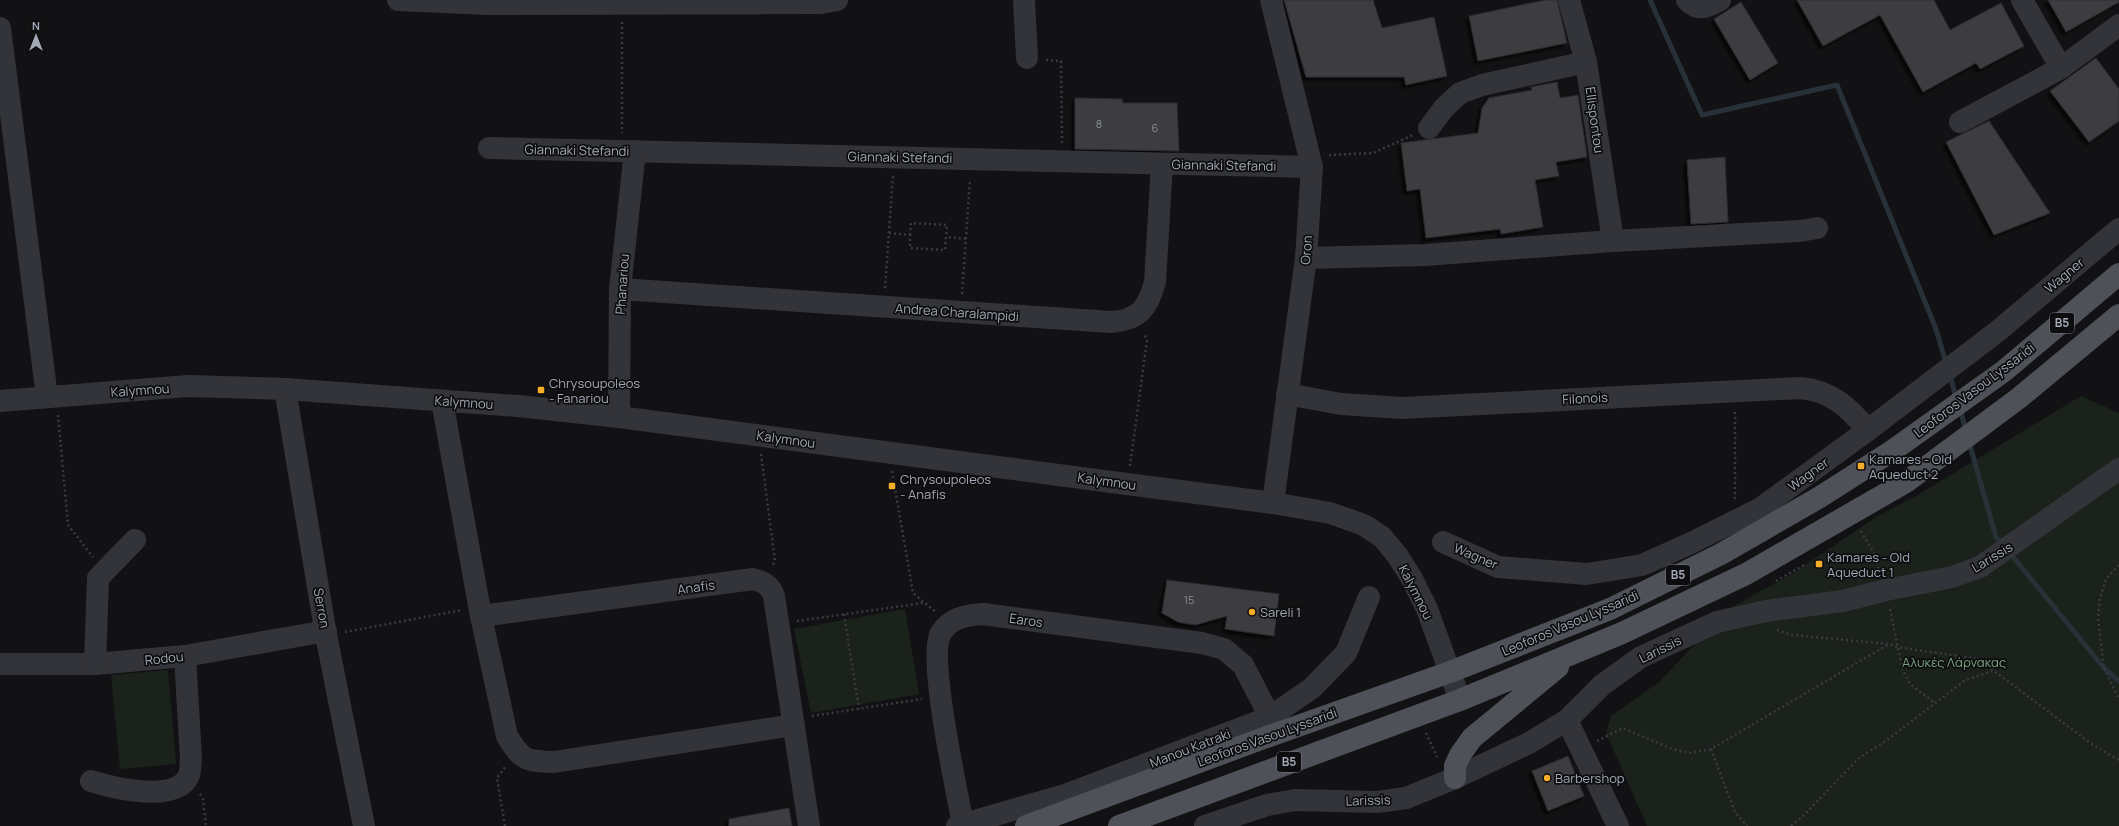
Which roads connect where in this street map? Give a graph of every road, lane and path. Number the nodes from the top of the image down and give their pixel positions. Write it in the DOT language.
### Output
graph roads {
  1 [pos="398,0"];
  2 [pos="837,0"];
  3 [pos="1024,0"];
  4 [pos="1271,0"];
  5 [pos="1569,0"];
  6 [pos="1687,0"];
  7 [pos="1720,0"];
  8 [pos="2022,0"];
  9 [pos="487,2"];
  10 [pos="622,4"];
  11 [pos="2119,25"];
  12 [pos="0,28"];
  13 [pos="1027,58"];
  14 [pos="1061,61"];
  15 [pos="1586,62"];
  16 [pos="2061,68"];
  17 [pos="1960,122"];
  18 [pos="1429,128"];
  19 [pos="489,148"];
  20 [pos="628,151"];
  21 [pos="972,159"];
  22 [pos="1063,161"];
  23 [pos="1310,162"];
  24 [pos="1162,164"];
  25 [pos="893,173"];
  26 [pos="1817,228"];
  27 [pos="2119,229"];
  28 [pos="889,233"];
  29 [pos="910,235"];
  30 [pos="946,238"];
  31 [pos="966,239"];
  32 [pos="1613,241"];
  33 [pos="1306,258"];
  34 [pos="2119,274"];
  35 [pos="620,290"];
  36 [pos="884,291"];
  37 [pos="960,312"];
  38 [pos="1136,315"];
  39 [pos="2119,315"];
  40 [pos="285,389"];
  41 [pos="1736,390"];
  42 [pos="1287,394"];
  43 [pos="51,397"];
  44 [pos="0,401"];
  45 [pos="442,401"];
  46 [pos="619,417"];
  47 [pos="1868,430"];
  48 [pos="758,436"];
  49 [pos="889,453"];
  50 [pos="2119,469"];
  51 [pos="1127,484"];
  52 [pos="1273,504"];
  53 [pos="1735,521"];
  54 [pos="135,540"];
  55 [pos="1443,542"];
  56 [pos="2119,565"];
  57 [pos="104,572"];
  58 [pos="764,582"];
  59 [pos="1369,597"];
  60 [pos="923,603"];
  61 [pos="480,611"];
  62 [pos="1766,611"];
  63 [pos="844,614"];
  64 [pos="951,622"];
  65 [pos="779,624"];
  66 [pos="326,633"];
  67 [pos="1889,644"];
  68 [pos="1897,647"];
  69 [pos="1580,650"];
  70 [pos="185,656"];
  71 [pos="0,664"];
  72 [pos="95,664"];
  73 [pos="1992,671"];
  74 [pos="1450,672"];
  75 [pos="939,696"];
  76 [pos="2119,699"];
  77 [pos="1460,700"];
  78 [pos="1935,703"];
  79 [pos="859,709"];
  80 [pos="1270,718"];
  81 [pos="1567,720"];
  82 [pos="794,722"];
  83 [pos="1713,748"];
  84 [pos="1580,749"];
  85 [pos="517,752"];
  86 [pos="2119,760"];
  87 [pos="189,775"];
  88 [pos="1456,778"];
  89 [pos="91,781"];
  90 [pos="1242,820"];
  91 [pos="960,825"];
  92 [pos="206,826"];
  93 [pos="364,826"];
  94 [pos="505,826"];
  95 [pos="809,826"];
  96 [pos="1026,826"];
  97 [pos="1119,826"];
  98 [pos="1206,826"];
  99 [pos="1618,826"];
  100 [pos="1747,826"];
  101 [pos="1791,826"];
  1 -- 9 [label="street"];
  2 -- 10 [label="street"];
  3 -- 13 [label="street"];
  4 -- 23 [label="street, Oron"];
  5 -- 15 [label="street, Ellispontou"];
  6 -- 7 [label="street"];
  8 -- 16 [label="street"];
  9 -- 10 [label="street"];
  10 -- 20 [label="path"];
  11 -- 16 [label="street"];
  12 -- 43 [label="street"];
  14 -- 22 [label="path"];
  15 -- 18 [label="street"];
  15 -- 32 [label="street, Ellispontou"];
  16 -- 17 [label="street"];
  18 -- 23 [label="path"];
  19 -- 20 [label="street, Giannaki Stefandi"];
  20 -- 21 [label="street, Giannaki Stefandi"];
  20 -- 35 [label="street, Phanariou"];
  21 -- 22 [label="street, Giannaki Stefandi"];
  21 -- 31 [label="path"];
  22 -- 24 [label="street, Giannaki Stefandi"];
  23 -- 24 [label="street, Giannaki Stefandi"];
  23 -- 33 [label="street, Oron"];
  24 -- 38 [label="street"];
  25 -- 28 [label="path"];
  26 -- 32 [label="street"];
  27 -- 47 [label="street, Wagner"];
  28 -- 29 [label="path"];
  28 -- 36 [label="path"];
  29 -- 30 [label="path"];
  29 -- 30 [label="path"];
  30 -- 31 [label="path"];
  31 -- 37 [label="path"];
  32 -- 33 [label="street"];
  33 -- 42 [label="street, Oron"];
  34 -- 74 [label="main road, Leoforos Vasou Lyssaridi / B5"];
  35 -- 37 [label="street, Andrea Charalampidi"];
  35 -- 46 [label="street, Phanariou"];
  37 -- 38 [label="street, Andrea Charalampidi"];
  38 -- 51 [label="path"];
  39 -- 69 [label="main road, B5"];
  40 -- 43 [label="street, Kalymnou"];
  40 -- 45 [label="street, Kalymnou"];
  40 -- 66 [label="street, Serron"];
  41 -- 42 [label="street, Filonois"];
  41 -- 47 [label="street, Filonois"];
  41 -- 53 [label="path"];
  42 -- 52 [label="street, Oron"];
  43 -- 44 [label="street, Kalymnou"];
  43 -- 57 [label="path"];
  45 -- 46 [label="street, Kalymnou"];
  45 -- 61 [label="street"];
  46 -- 48 [label="street, Kalymnou"];
  47 -- 53 [label="street, Wagner"];
  48 -- 49 [label="street, Kalymnou"];
  48 -- 58 [label="path"];
  49 -- 51 [label="street, Kalymnou"];
  49 -- 60 [label="path"];
  50 -- 62 [label="street, Larissis"];
  51 -- 52 [label="street, Kalymnou"];
  52 -- 74 [label="street, Kalymnou"];
  53 -- 55 [label="street, Wagner"];
  54 -- 57 [label="street"];
  56 -- 76 [label="path"];
  57 -- 72 [label="street"];
  58 -- 61 [label="street, Anafis"];
  58 -- 65 [label="street"];
  59 -- 80 [label="street, Manou Katraki"];
  60 -- 63 [label="path"];
  60 -- 64 [label="path"];
  61 -- 66 [label="path"];
  61 -- 85 [label="street"];
  62 -- 67 [label="path"];
  62 -- 81 [label="street, Larissis"];
  63 -- 65 [label="path"];
  63 -- 79 [label="path"];
  64 -- 75 [label="street"];
  64 -- 80 [label="street, Earos"];
  65 -- 82 [label="street"];
  66 -- 70 [label="street, Rodou"];
  66 -- 93 [label="street, Serron"];
  67 -- 68 [label="path"];
  67 -- 83 [label="path"];
  68 -- 73 [label="path"];
  68 -- 78 [label="path"];
  69 -- 77 [label="main road, B5"];
  69 -- 88 [label="main road"];
  70 -- 72 [label="street, Rodou"];
  70 -- 87 [label="street"];
  71 -- 72 [label="street, Rodou"];
  73 -- 78 [label="path"];
  73 -- 86 [label="path"];
  74 -- 77 [label="street, Kalymnou"];
  74 -- 96 [label="main road, Leoforos Vasou Lyssaridi / B5"];
  75 -- 79 [label="path"];
  75 -- 91 [label="street"];
  77 -- 97 [label="main road, B5"];
  78 -- 101 [label="path"];
  79 -- 82 [label="path"];
  80 -- 91 [label="street, Manou Katraki"];
  81 -- 84 [label="street"];
  81 -- 88 [label="street, Larissis"];
  82 -- 85 [label="street"];
  82 -- 95 [label="street"];
  83 -- 84 [label="path"];
  83 -- 100 [label="path"];
  84 -- 99 [label="street"];
  85 -- 94 [label="path"];
  87 -- 89 [label="street"];
  87 -- 92 [label="path"];
  88 -- 90 [label="street, Larissis"];
  90 -- 98 [label="street, Larissis"];
}
